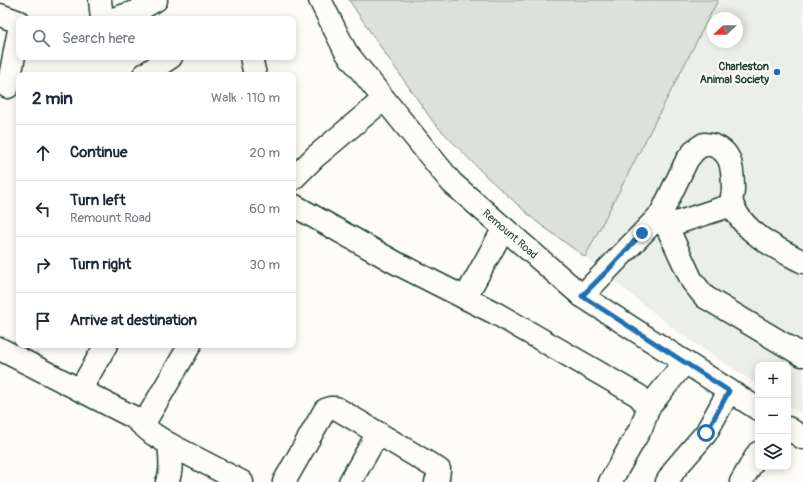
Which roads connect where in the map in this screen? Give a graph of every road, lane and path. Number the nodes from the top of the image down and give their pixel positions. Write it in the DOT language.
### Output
graph roads {
  1 [pos="100,0"];
  2 [pos="156,0"];
  3 [pos="320,0"];
  4 [pos="0,15"];
  5 [pos="102,16"];
  6 [pos="122,16"];
  7 [pos="16,21"];
  8 [pos="16,47"];
  9 [pos="166,60"];
  10 [pos="252,60"];
  11 [pos="148,72"];
  12 [pos="254,72"];
  13 [pos="9,88"];
  14 [pos="384,99"];
  15 [pos="296,176"];
  16 [pos="732,205"];
  17 [pos="296,206"];
  18 [pos="664,220"];
  19 [pos="504,228"];
  20 [pos="803,262"];
  21 [pos="582,296"];
  22 [pos="465,298"];
  23 [pos="104,348"];
  24 [pos="188,348"];
  25 [pos="0,349"];
  26 [pos="803,354"];
  27 [pos="685,362"];
  28 [pos="80,390"];
  29 [pos="729,391"];
  30 [pos="755,407"];
  31 [pos="648,408"];
  32 [pos="143,425"];
  33 [pos="791,430"];
  34 [pos="378,433"];
  35 [pos="803,438"];
  36 [pos="169,444"];
  37 [pos="755,458"];
  38 [pos="674,479"];
  39 [pos="167,482"];
  40 [pos="242,482"];
  41 [pos="284,482"];
  42 [pos="350,482"];
  43 [pos="436,482"];
  44 [pos="610,482"];
  45 [pos="741,482"];
  1 -- 5 [label="street"];
  2 -- 6 [label="street"];
  3 -- 14 [label="street, Remount Road"];
  4 -- 7 [label="street"];
  8 -- 13 [label="street"];
  9 -- 11 [label="street"];
  10 -- 12 [label="street"];
  14 -- 15 [label="street"];
  14 -- 19 [label="street, Remount Road"];
  16 -- 18 [label="street"];
  16 -- 18 [label="street"];
  16 -- 20 [label="street"];
  17 -- 22 [label="street"];
  18 -- 21 [label="street"];
  18 -- 26 [label="street"];
  19 -- 21 [label="street, Remount Road"];
  19 -- 22 [label="street"];
  21 -- 27 [label="street, Remount Road"];
  22 -- 31 [label="street"];
  23 -- 28 [label="street"];
  24 -- 32 [label="street"];
  25 -- 28 [label="street"];
  27 -- 29 [label="street, Remount Road"];
  27 -- 31 [label="street"];
  28 -- 32 [label="street"];
  29 -- 30 [label="street, Remount Road"];
  29 -- 38 [label="street"];
  31 -- 44 [label="street"];
  32 -- 36 [label="street"];
  33 -- 35 [label="street"];
  34 -- 41 [label="street"];
  34 -- 42 [label="street"];
  34 -- 43 [label="street"];
  36 -- 39 [label="street"];
  36 -- 40 [label="street"];
  37 -- 45 [label="street"];
}
